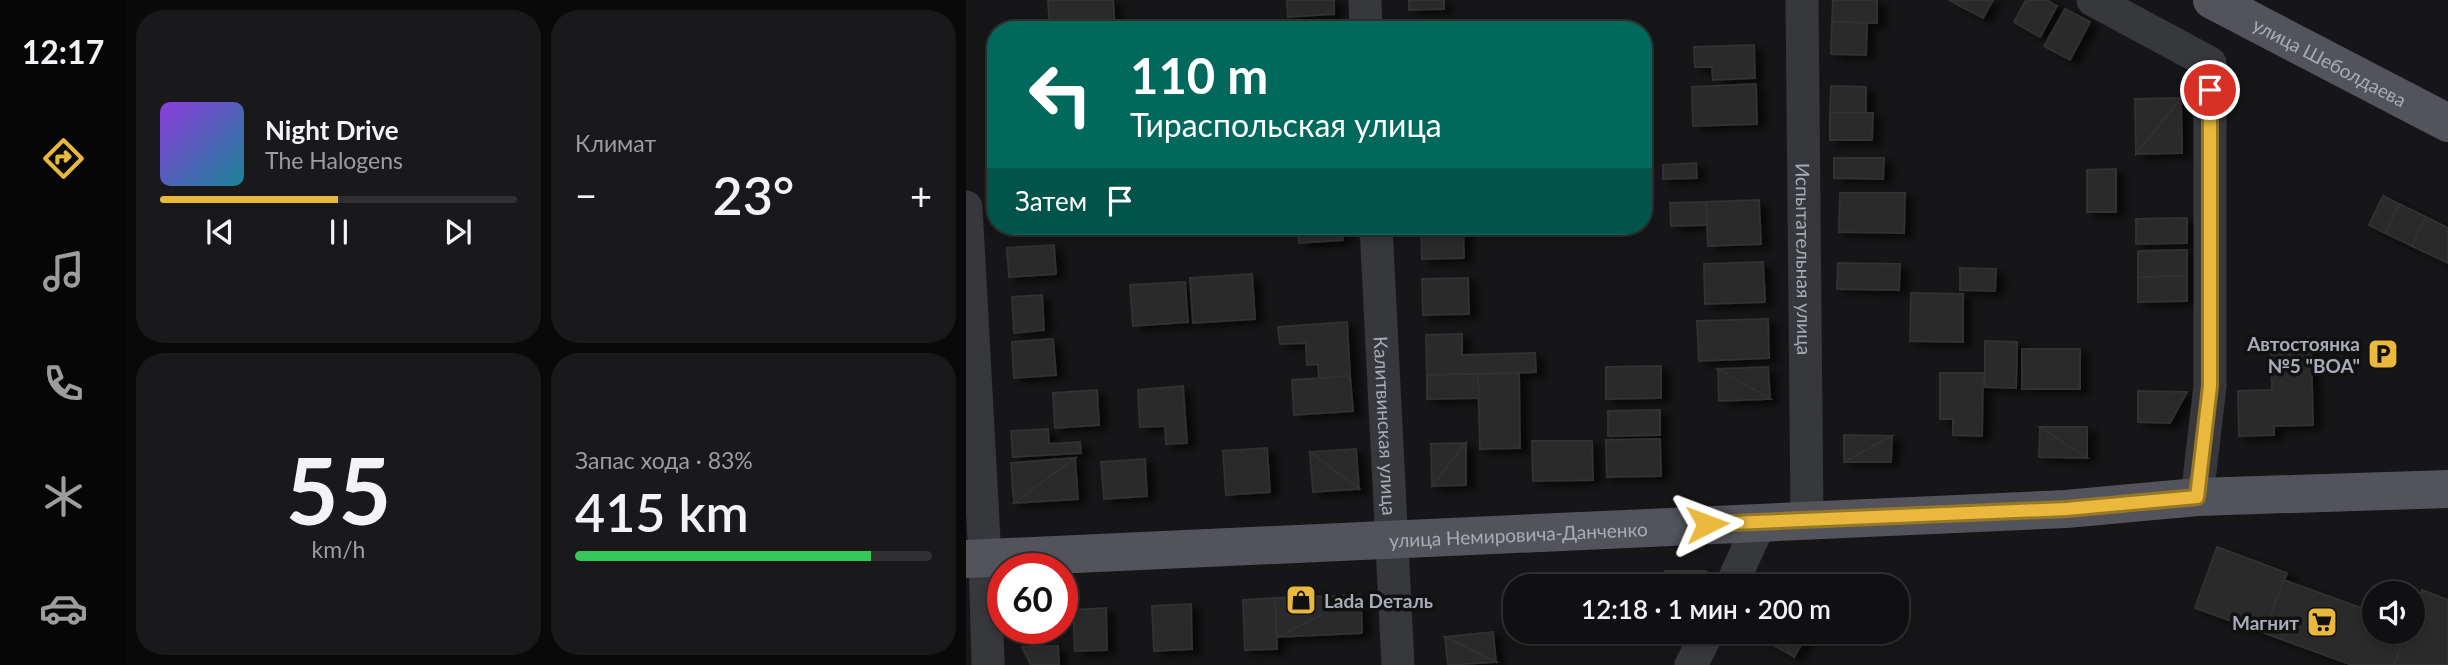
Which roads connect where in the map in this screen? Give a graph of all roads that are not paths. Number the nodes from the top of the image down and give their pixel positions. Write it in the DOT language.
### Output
graph roads {
  1 [pos="1365,0"];
  2 [pos="1802,0"];
  3 [pos="2093,0"];
  4 [pos="2212,0"];
  5 [pos="1366,21"];
  6 [pos="2448,123"];
  7 [pos="966,207"];
  8 [pos="1376,235"];
  9 [pos="2448,489"];
  10 [pos="2197,497"];
  11 [pos="1807,519"];
  12 [pos="1760,522"];
  13 [pos="1391,538"];
  14 [pos="976,558"];
  15 [pos="1736,574"];
  16 [pos="1701,644"];
  17 [pos="988,665"];
  18 [pos="1398,665"];
  19 [pos="1690,665"];
  1 -- 5 [label="street"];
  2 -- 11 [label="street, Испытательная улица"];
  3 -- 10 [label="street"];
  4 -- 6 [label="main road, улица Шеболдаева"];
  7 -- 14 [label="street"];
  8 -- 13 [label="street, Калитвинская улица"];
  9 -- 10 [label="main road, улица Немировича-Данченко"];
  10 -- 11 [label="main road, улица Немировича-Данченко"];
  11 -- 12 [label="main road, улица Немировича-Данченко"];
  12 -- 13 [label="main road, улица Немировича-Данченко"];
  12 -- 15 [label="street"];
  13 -- 14 [label="main road, улица Немировича-Данченко"];
  13 -- 18 [label="street, Калитвинская улица"];
  14 -- 17 [label="street"];
  16 -- 19 [label="street"];
}
